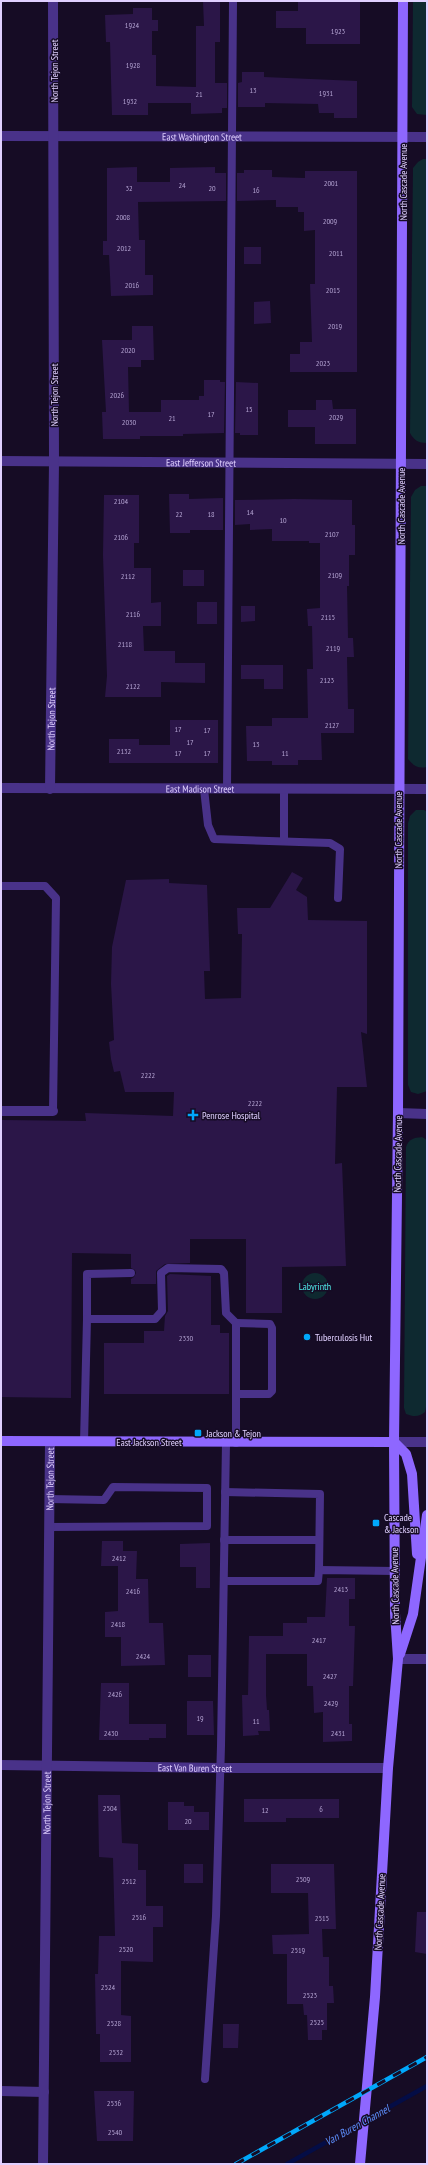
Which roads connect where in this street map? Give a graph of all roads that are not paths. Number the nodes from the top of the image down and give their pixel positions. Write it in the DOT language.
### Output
graph roads {
  1 [pos="53,1"];
  2 [pos="233,1"];
  3 [pos="403,1"];
  4 [pos="1,136"];
  5 [pos="54,137"];
  6 [pos="231,137"];
  7 [pos="403,137"];
  8 [pos="427,137"];
  9 [pos="1,461"];
  10 [pos="54,462"];
  11 [pos="230,462"];
  12 [pos="401,464"];
  13 [pos="427,464"];
  14 [pos="1,788"];
  15 [pos="398,788"];
  16 [pos="50,789"];
  17 [pos="204,789"];
  18 [pos="227,789"];
  19 [pos="284,789"];
  20 [pos="427,789"];
  21 [pos="284,841"];
  22 [pos="1,886"];
  23 [pos="338,898"];
  24 [pos="1,1111"];
  25 [pos="53,1112"];
  26 [pos="398,1113"];
  27 [pos="427,1114"];
  28 [pos="130,1273"];
  29 [pos="87,1319"];
  30 [pos="236,1323"];
  31 [pos="236,1394"];
  32 [pos="1,1441"];
  33 [pos="50,1442"];
  34 [pos="84,1442"];
  35 [pos="394,1442"];
  36 [pos="427,1442"];
  37 [pos="231,1443"];
  38 [pos="225,1492"];
  39 [pos="49,1499"];
  40 [pos="427,1515"];
  41 [pos="49,1527"];
  42 [pos="224,1540"];
  43 [pos="319,1540"];
  44 [pos="319,1570"];
  45 [pos="395,1571"];
  46 [pos="418,1576"];
  47 [pos="224,1581"];
  48 [pos="398,1659"];
  49 [pos="427,1659"];
  50 [pos="1,1765"];
  51 [pos="46,1766"];
  52 [pos="221,1768"];
  53 [pos="388,1768"];
  54 [pos="205,2079"];
  55 [pos="1,2091"];
  56 [pos="44,2092"];
  57 [pos="43,2164"];
  58 [pos="360,2164"];
  1 -- 5 [label="street, North Tejon Street"];
  2 -- 6 [label="lane"];
  3 -- 7 [label="main road, North Cascade Avenue"];
  4 -- 5 [label="street, East Washington Street"];
  5 -- 6 [label="street, East Washington Street"];
  5 -- 10 [label="street, North Tejon Street"];
  6 -- 7 [label="street, East Washington Street"];
  6 -- 11 [label="lane"];
  7 -- 8 [label="street, East Washington Street"];
  7 -- 12 [label="main road, North Cascade Avenue"];
  9 -- 10 [label="street, East Jefferson Street"];
  10 -- 11 [label="street, East Jefferson Street"];
  10 -- 16 [label="street, North Tejon Street"];
  11 -- 12 [label="street, East Jefferson Street"];
  11 -- 18 [label="lane"];
  12 -- 13 [label="street, East Jefferson Street"];
  12 -- 15 [label="main road, North Cascade Avenue"];
  14 -- 16 [label="street, East Madison Street"];
  15 -- 19 [label="street, East Madison Street"];
  15 -- 20 [label="street, East Madison Street"];
  15 -- 26 [label="main road, North Cascade Avenue"];
  16 -- 17 [label="street, East Madison Street"];
  17 -- 18 [label="street, East Madison Street"];
  17 -- 21 [label="lane"];
  18 -- 19 [label="street, East Madison Street"];
  19 -- 21 [label="lane"];
  21 -- 23 [label="lane"];
  22 -- 25 [label="lane"];
  24 -- 25 [label="street"];
  26 -- 27 [label="street"];
  26 -- 35 [label="main road, North Cascade Avenue"];
  28 -- 29 [label="lane"];
  29 -- 30 [label="lane"];
  29 -- 34 [label="lane"];
  30 -- 31 [label="lane"];
  30 -- 31 [label="lane"];
  31 -- 37 [label="lane"];
  32 -- 33 [label="main road, East Jackson Street"];
  33 -- 34 [label="main road, East Jackson Street"];
  33 -- 39 [label="street, North Tejon Street"];
  34 -- 37 [label="main road, East Jackson Street"];
  35 -- 36 [label="street"];
  35 -- 37 [label="main road, East Jackson Street"];
  35 -- 45 [label="main road, North Cascade Avenue"];
  35 -- 46 [label="main road"];
  37 -- 38 [label="lane"];
  38 -- 42 [label="lane"];
  38 -- 43 [label="lane"];
  39 -- 41 [label="street, North Tejon Street"];
  39 -- 41 [label="lane"];
  40 -- 46 [label="main road, North Cascade Avenue"];
  41 -- 51 [label="street, North Tejon Street"];
  42 -- 43 [label="lane"];
  42 -- 47 [label="lane"];
  43 -- 44 [label="lane"];
  44 -- 45 [label="lane"];
  44 -- 47 [label="lane"];
  45 -- 48 [label="main road, North Cascade Avenue"];
  46 -- 48 [label="main road, North Cascade Avenue"];
  47 -- 52 [label="lane"];
  48 -- 49 [label="street"];
  48 -- 53 [label="main road, North Cascade Avenue"];
  50 -- 51 [label="street, East Van Buren Street"];
  51 -- 52 [label="street, East Van Buren Street"];
  51 -- 56 [label="street, North Tejon Street"];
  52 -- 53 [label="street, East Van Buren Street"];
  52 -- 54 [label="lane"];
  53 -- 58 [label="main road, North Cascade Avenue"];
  55 -- 56 [label="street"];
  56 -- 57 [label="street, North Tejon Street"];
}
